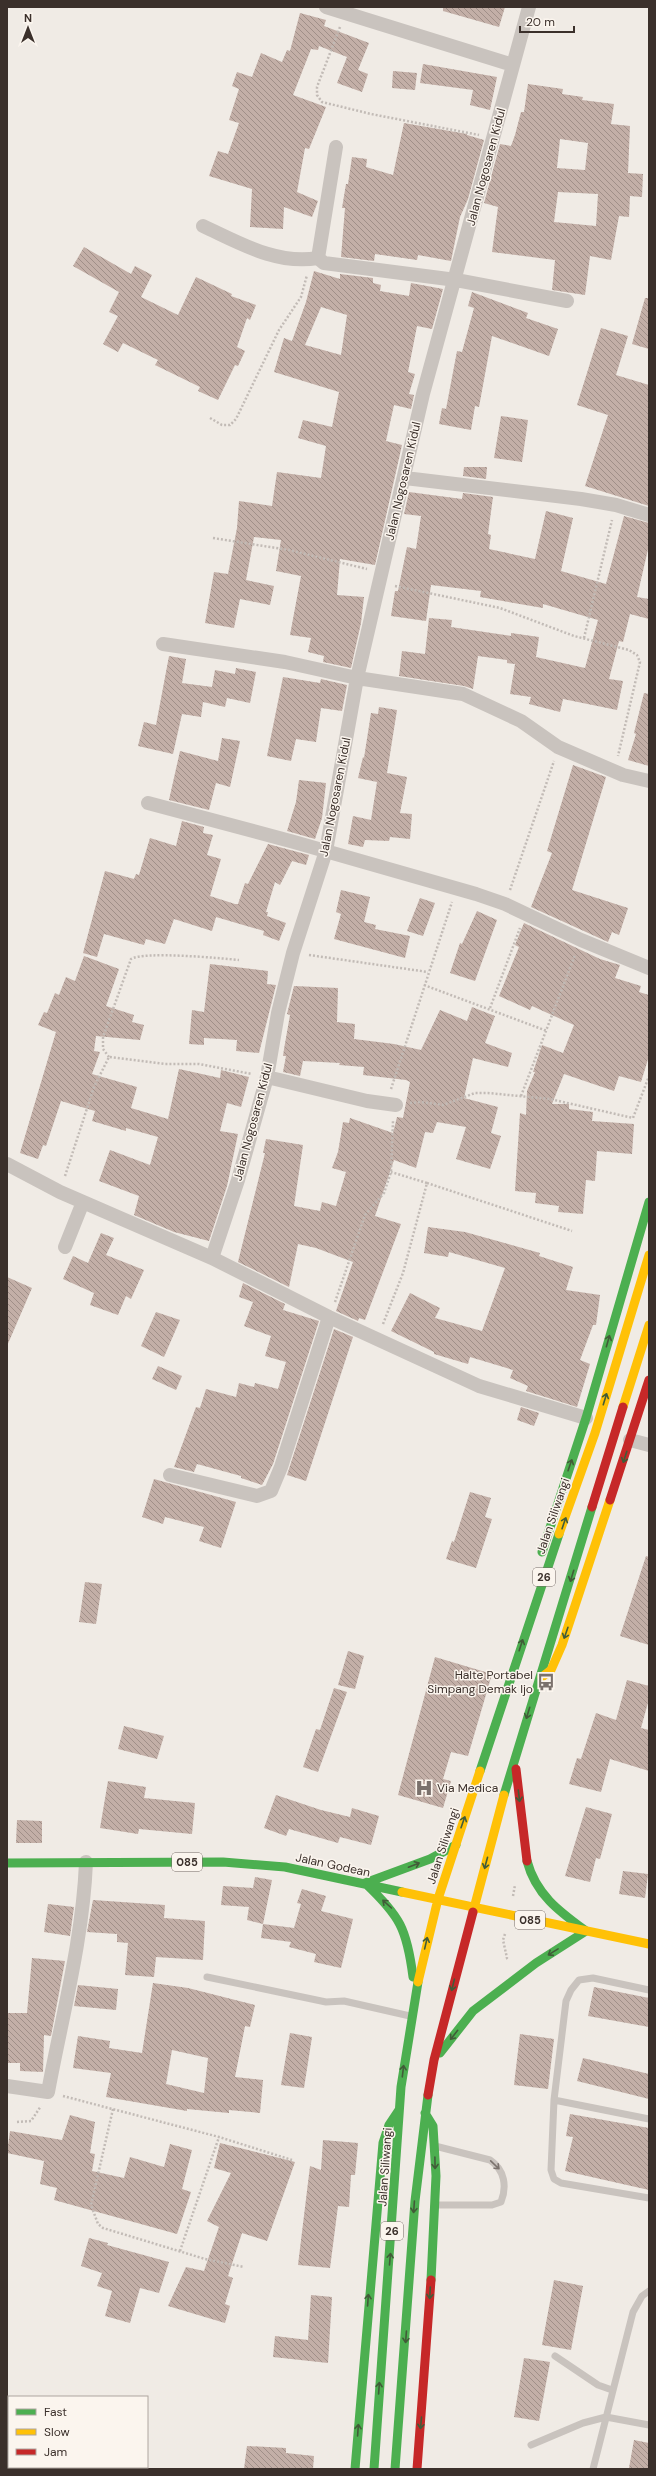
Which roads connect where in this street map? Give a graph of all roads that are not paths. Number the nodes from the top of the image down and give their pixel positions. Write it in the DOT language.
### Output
graph roads {
  1 [pos="326,7"];
  2 [pos="528,7"];
  3 [pos="513,65"];
  4 [pos="336,147"];
  5 [pos="203,226"];
  6 [pos="314,258"];
  7 [pos="456,280"];
  8 [pos="567,301"];
  9 [pos="405,478"];
  10 [pos="649,515"];
  11 [pos="163,644"];
  12 [pos="358,678"];
  13 [pos="649,782"];
  14 [pos="148,803"];
  15 [pos="326,851"];
  16 [pos="649,968"];
  17 [pos="267,1077"];
  18 [pos="396,1105"];
  19 [pos="7,1164"];
  20 [pos="83,1202"];
  21 [pos="649,1202"];
  22 [pos="65,1247"];
  23 [pos="649,1255"];
  24 [pos="212,1258"];
  25 [pos="329,1317"];
  26 [pos="649,1325"];
  27 [pos="649,1380"];
  28 [pos="586,1418"];
  29 [pos="630,1440"];
  30 [pos="649,1445"];
  31 [pos="170,1475"];
  32 [pos="512,1677"];
  33 [pos="538,1680"];
  34 [pos="514,1757"];
  35 [pos="456,1845"];
  36 [pos="86,1862"];
  37 [pos="7,1864"];
  38 [pos="365,1883"];
  39 [pos="438,1899"];
  40 [pos="475,1906"];
  41 [pos="586,1931"];
  42 [pos="649,1944"];
  43 [pos="207,1977"];
  44 [pos="649,1990"];
  45 [pos="415,1992"];
  46 [pos="410,2016"];
  47 [pos="434,2060"];
  48 [pos="7,2086"];
  49 [pos="554,2100"];
  50 [pos="400,2110"];
  51 [pos="425,2113"];
  52 [pos="649,2119"];
  53 [pos="421,2145"];
  54 [pos="435,2146"];
  55 [pos="649,2198"];
  56 [pos="434,2205"];
  57 [pos="649,2291"];
  58 [pos="382,2353"];
  59 [pos="405,2354"];
  60 [pos="555,2356"];
  61 [pos="612,2390"];
  62 [pos="606,2417"];
  63 [pos="649,2425"];
  64 [pos="531,2445"];
  65 [pos="355,2469"];
  66 [pos="374,2469"];
  67 [pos="395,2469"];
  68 [pos="417,2469"];
  69 [pos="593,2469"];
  1 -- 3 [label="street"];
  2 -- 3 [label="street, Jalan Nogosaren Kidul"];
  3 -- 7 [label="street, Jalan Nogosaren Kidul"];
  4 -- 6 [label="street"];
  5 -- 6 [label="street"];
  6 -- 7 [label="street"];
  7 -- 8 [label="street"];
  7 -- 9 [label="street, Jalan Nogosaren Kidul"];
  9 -- 10 [label="street"];
  9 -- 12 [label="street, Jalan Nogosaren Kidul"];
  11 -- 12 [label="street"];
  12 -- 13 [label="street"];
  12 -- 15 [label="street, Jalan Nogosaren Kidul"];
  14 -- 15 [label="street"];
  15 -- 16 [label="street"];
  15 -- 17 [label="street, Jalan Nogosaren Kidul"];
  17 -- 18 [label="street"];
  17 -- 24 [label="street, Jalan Nogosaren Kidul"];
  19 -- 20 [label="street"];
  20 -- 22 [label="street"];
  20 -- 24 [label="street"];
  28 -- 21 [label="main road, one-way"];
  32 -- 23 [label="main road, Jalan Siliwangi / 26, one-way"];
  24 -- 25 [label="street"];
  25 -- 28 [label="street"];
  25 -- 31 [label="street"];
  26 -- 33 [label="main road, 26, one-way"];
  27 -- 29 [label="main road"];
  32 -- 28 [label="main road, one-way"];
  29 -- 30 [label="street"];
  29 -- 33 [label="main road, one-way"];
  35 -- 32 [label="main road, Jalan Siliwangi / 26, one-way"];
  33 -- 34 [label="main road, 26, one-way"];
  34 -- 40 [label="main road, 26, one-way"];
  34 -- 41 [label="main road, one-way"];
  38 -- 35 [label="main road, one-way"];
  35 -- 39 [label="main road, Jalan Siliwangi / 26"];
  36 -- 37 [label="main road, Jalan Godean / 085"];
  36 -- 38 [label="main road, Jalan Godean / 085"];
  36 -- 48 [label="street"];
  38 -- 39 [label="main road, Jalan Godean / 085"];
  45 -- 38 [label="main road, one-way"];
  39 -- 40 [label="main road, Jalan Godean / 085"];
  45 -- 39 [label="main road, Jalan Siliwangi / 26, one-way"];
  40 -- 41 [label="main road, Jalan Godean / 085"];
  40 -- 47 [label="main road, 26, one-way"];
  41 -- 42 [label="main road, Jalan Godean / 085"];
  41 -- 47 [label="main road, one-way"];
  43 -- 46 [label="lane"];
  44 -- 49 [label="lane"];
  45 -- 46 [label="main road, Jalan Siliwangi / 26"];
  50 -- 46 [label="main road, Jalan Siliwangi / 26, one-way"];
  47 -- 51 [label="main road, 26"];
  49 -- 52 [label="lane"];
  49 -- 55 [label="lane"];
  58 -- 50 [label="main road, Jalan Siliwangi / 26, one-way"];
  65 -- 50 [label="main road, one-way"];
  51 -- 53 [label="main road, 26"];
  51 -- 54 [label="main road"];
  53 -- 54 [label="lane"];
  53 -- 59 [label="main road, 26, one-way"];
  54 -- 56 [label="main road, one-way"];
  54 -- 56 [label="lane, one-way"];
  56 -- 68 [label="main road, one-way"];
  57 -- 61 [label="lane"];
  58 -- 59 [label="main road"];
  66 -- 58 [label="main road, Jalan Siliwangi / 26, one-way"];
  59 -- 67 [label="main road, 26"];
  60 -- 61 [label="lane"];
  61 -- 62 [label="lane"];
  62 -- 63 [label="lane"];
  62 -- 64 [label="lane"];
  62 -- 69 [label="lane"];
}
